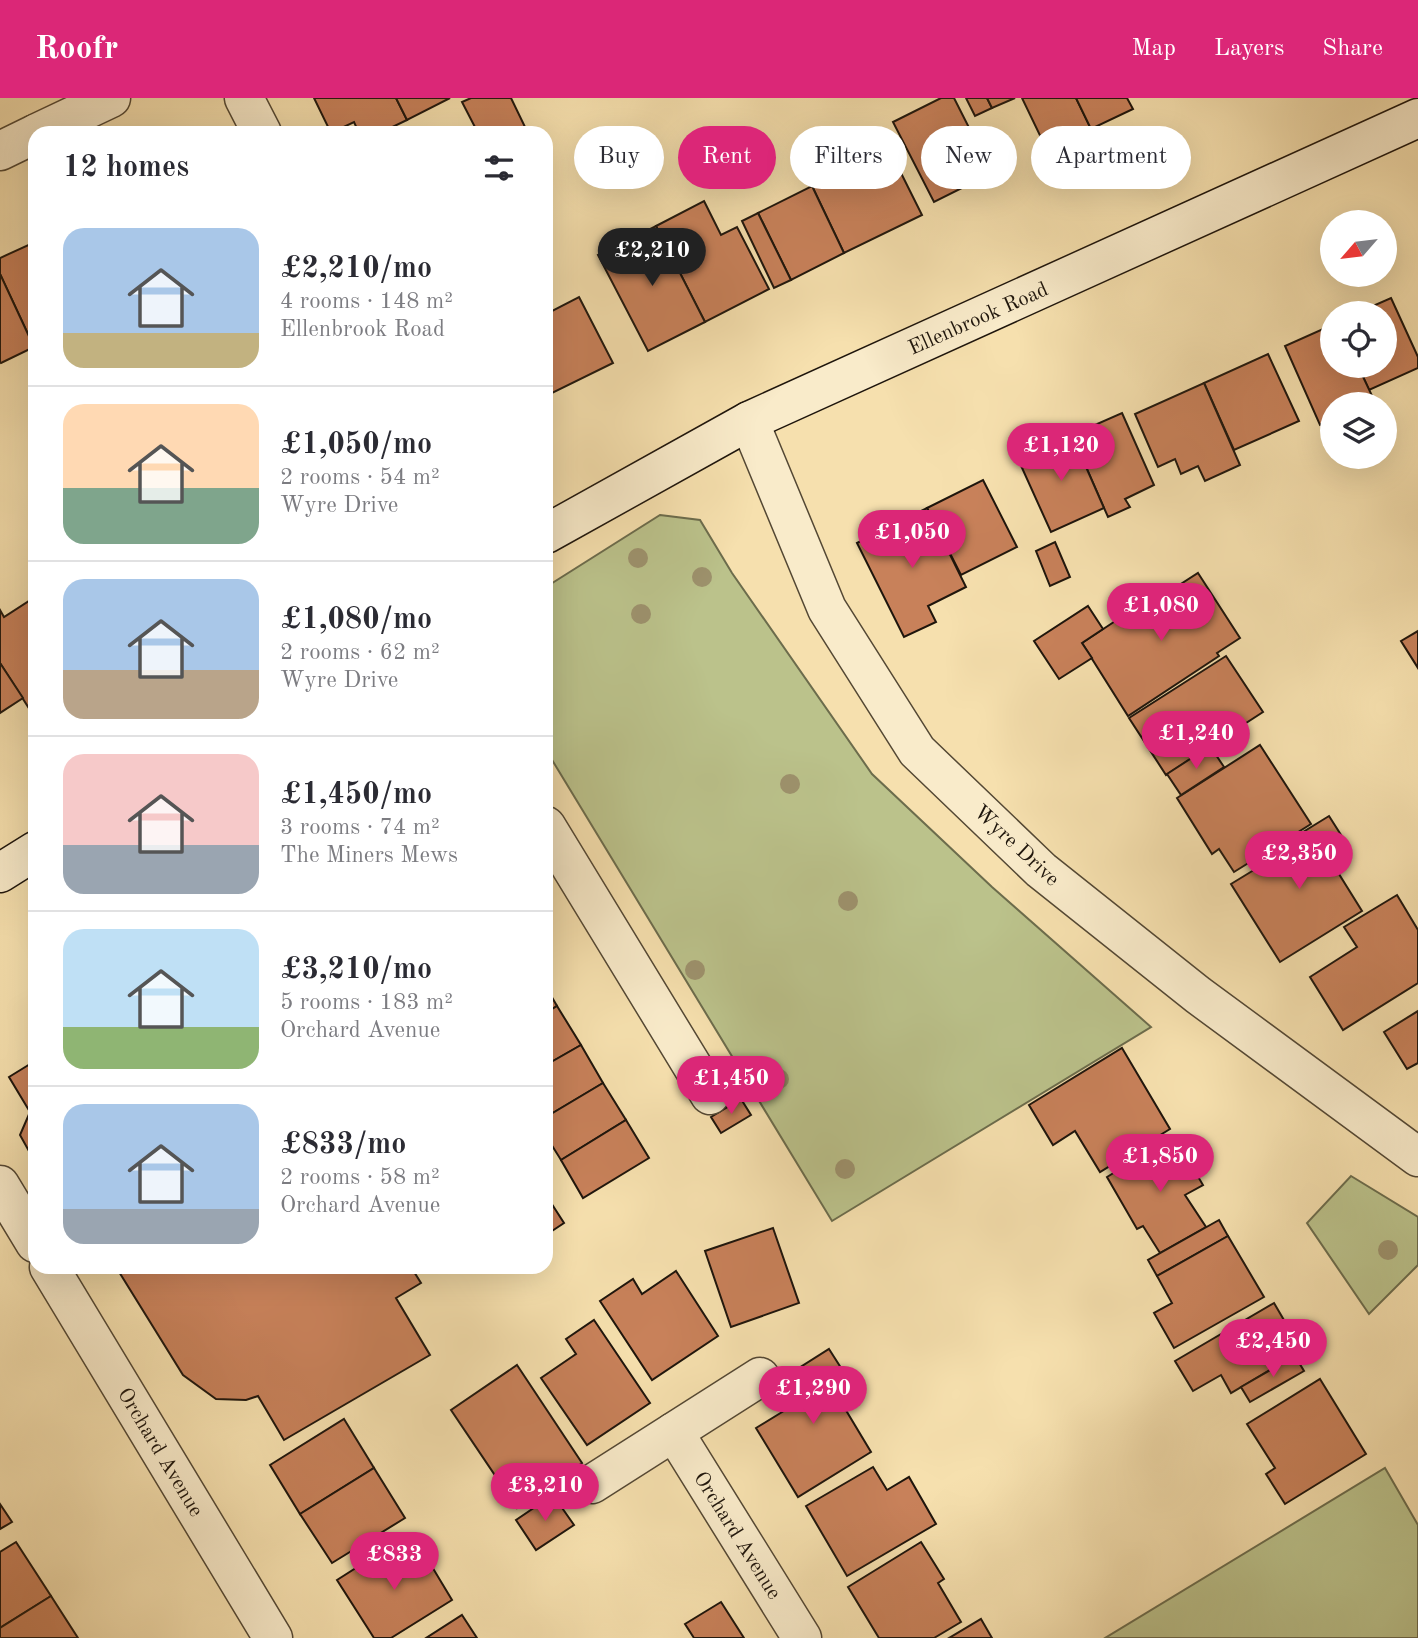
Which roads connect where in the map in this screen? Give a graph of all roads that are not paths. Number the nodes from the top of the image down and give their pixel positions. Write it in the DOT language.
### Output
graph roads {
  1 [pos="111,98"];
  2 [pos="244,98"];
  3 [pos="1418,118"];
  4 [pos="53,126"];
  5 [pos="258,126"];
  6 [pos="28,138"];
  7 [pos="0,150"];
  8 [pos="749,421"];
  9 [pos="553,530"];
  10 [pos="553,837"];
  11 [pos="28,855"];
  12 [pos="0,873"];
  13 [pos="710,1095"];
  14 [pos="1418,1157"];
  15 [pos="0,1185"];
  16 [pos="28,1231"];
  17 [pos="53,1274"];
  18 [pos="760,1377"];
  19 [pos="674,1432"];
  20 [pos="592,1484"];
  21 [pos="272,1638"];
  22 [pos="802,1638"];
  1 -- 4 [label="street"];
  2 -- 5 [label="street"];
  3 -- 8 [label="street, Ellenbrook Road"];
  6 -- 7 [label="street"];
  8 -- 9 [label="street, Ellenbrook Road"];
  8 -- 14 [label="street, Wyre Drive"];
  10 -- 13 [label="street"];
  11 -- 12 [label="street"];
  15 -- 16 [label="street"];
  17 -- 21 [label="street, Orchard Avenue"];
  18 -- 19 [label="street"];
  19 -- 20 [label="street"];
  19 -- 22 [label="street, Orchard Avenue"];
}
